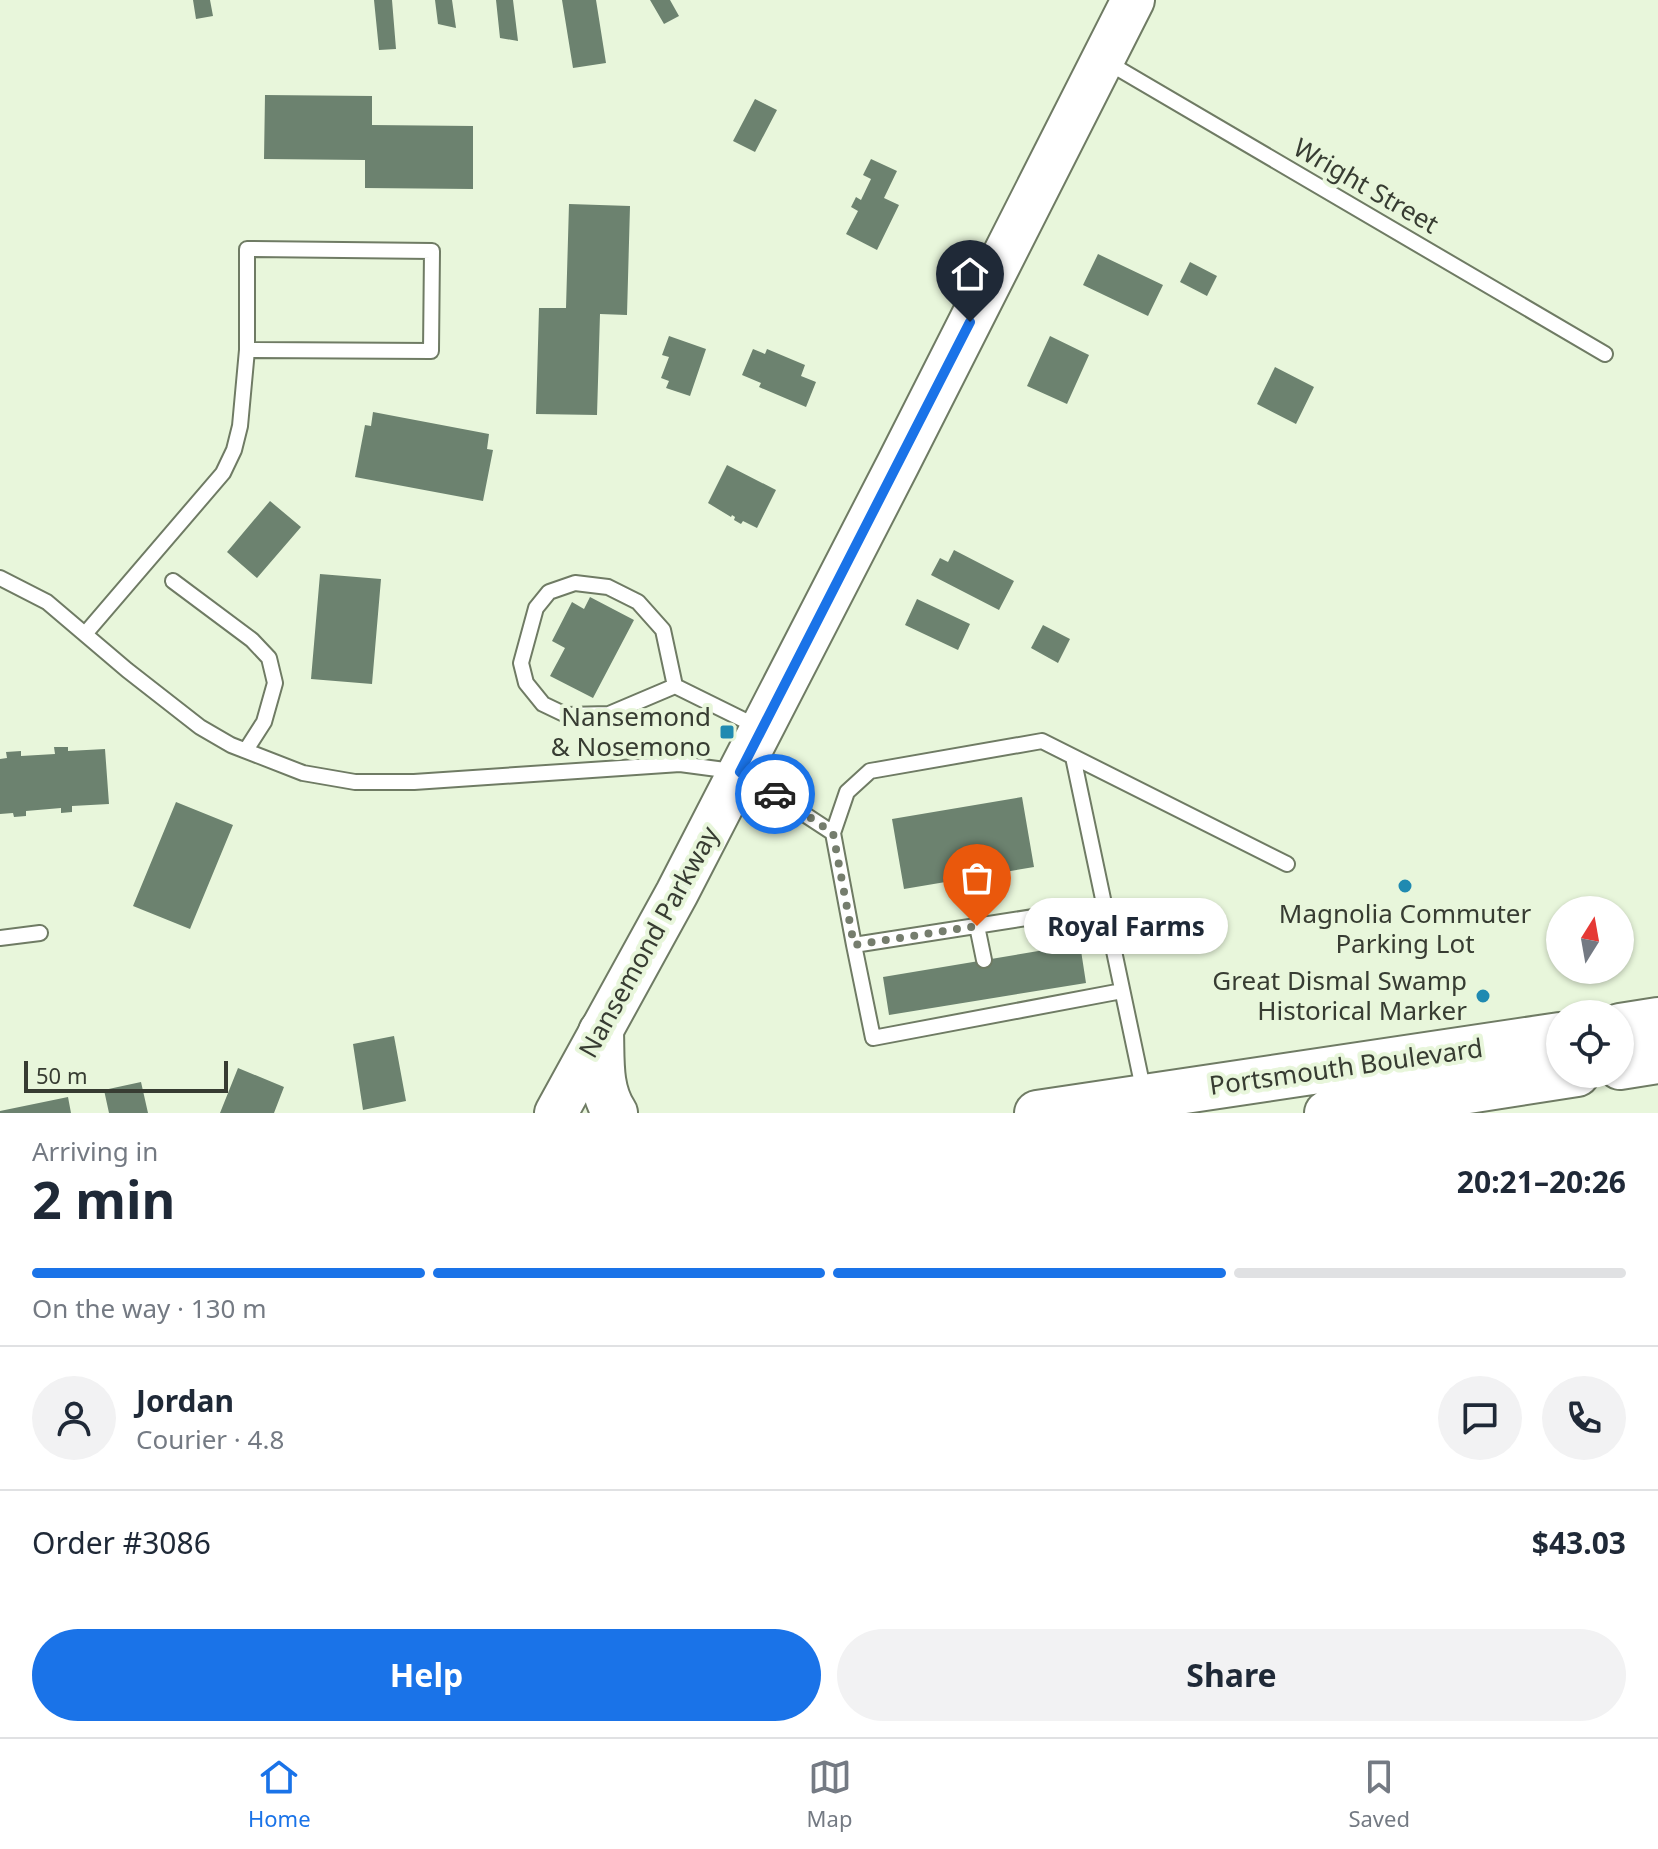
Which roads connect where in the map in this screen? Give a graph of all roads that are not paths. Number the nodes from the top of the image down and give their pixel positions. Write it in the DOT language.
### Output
graph roads {
  1 [pos="1133,0"];
  2 [pos="1103,60"];
  3 [pos="247,350"];
  4 [pos="1605,354"];
  5 [pos="0,578"];
  6 [pos="173,581"];
  7 [pos="85,634"];
  8 [pos="675,686"];
  9 [pos="762,729"];
  10 [pos="246,750"];
  11 [pos="1073,757"];
  12 [pos="740,772"];
  13 [pos="833,833"];
  14 [pos="1287,864"];
  15 [pos="1104,906"];
  16 [pos="977,926"];
  17 [pos="40,933"];
  18 [pos="0,938"];
  19 [pos="854,945"];
  20 [pos="984,960"];
  21 [pos="1122,991"];
  22 [pos="992,998"];
  23 [pos="996,1015"];
  24 [pos="1658,1020"];
  25 [pos="1634,1024"];
  26 [pos="601,1032"];
  27 [pos="1546,1037"];
  28 [pos="1658,1061"];
  29 [pos="1634,1065"];
  30 [pos="1546,1079"];
  31 [pos="1145,1097"];
  32 [pos="556,1113"];
  33 [pos="615,1113"];
  34 [pos="1037,1113"];
  35 [pos="1327,1113"];
  1 -- 2 [label="main road, Nansemond Parkway"];
  2 -- 4 [label="lane, Wright Street"];
  2 -- 9 [label="main road, Nansemond Parkway"];
  3 -- 3 [label="lane"];
  3 -- 7 [label="lane"];
  5 -- 7 [label="lane"];
  6 -- 10 [label="lane"];
  7 -- 10 [label="lane"];
  8 -- 8 [label="lane"];
  8 -- 9 [label="lane"];
  9 -- 12 [label="main road, Nansemond Parkway"];
  10 -- 12 [label="lane"];
  11 -- 13 [label="lane"];
  11 -- 14 [label="lane"];
  11 -- 15 [label="lane"];
  12 -- 13 [label="lane"];
  12 -- 26 [label="main road, Nansemond Parkway"];
  13 -- 19 [label="lane"];
  15 -- 16 [label="lane"];
  15 -- 21 [label="lane"];
  16 -- 19 [label="lane"];
  16 -- 20 [label="lane"];
  17 -- 18 [label="lane"];
  19 -- 23 [label="lane"];
  21 -- 23 [label="lane"];
  21 -- 31 [label="lane"];
  22 -- 23 [label="lane"];
  24 -- 25 [label="main road"];
  26 -- 32 [label="main road, Nansemond Parkway"];
  26 -- 33 [label="main road"];
  27 -- 31 [label="main road, Portsmouth Boulevard"];
  28 -- 29 [label="main road"];
  30 -- 35 [label="main road, Portsmouth Boulevard"];
  31 -- 34 [label="main road, Portsmouth Boulevard"];
}
